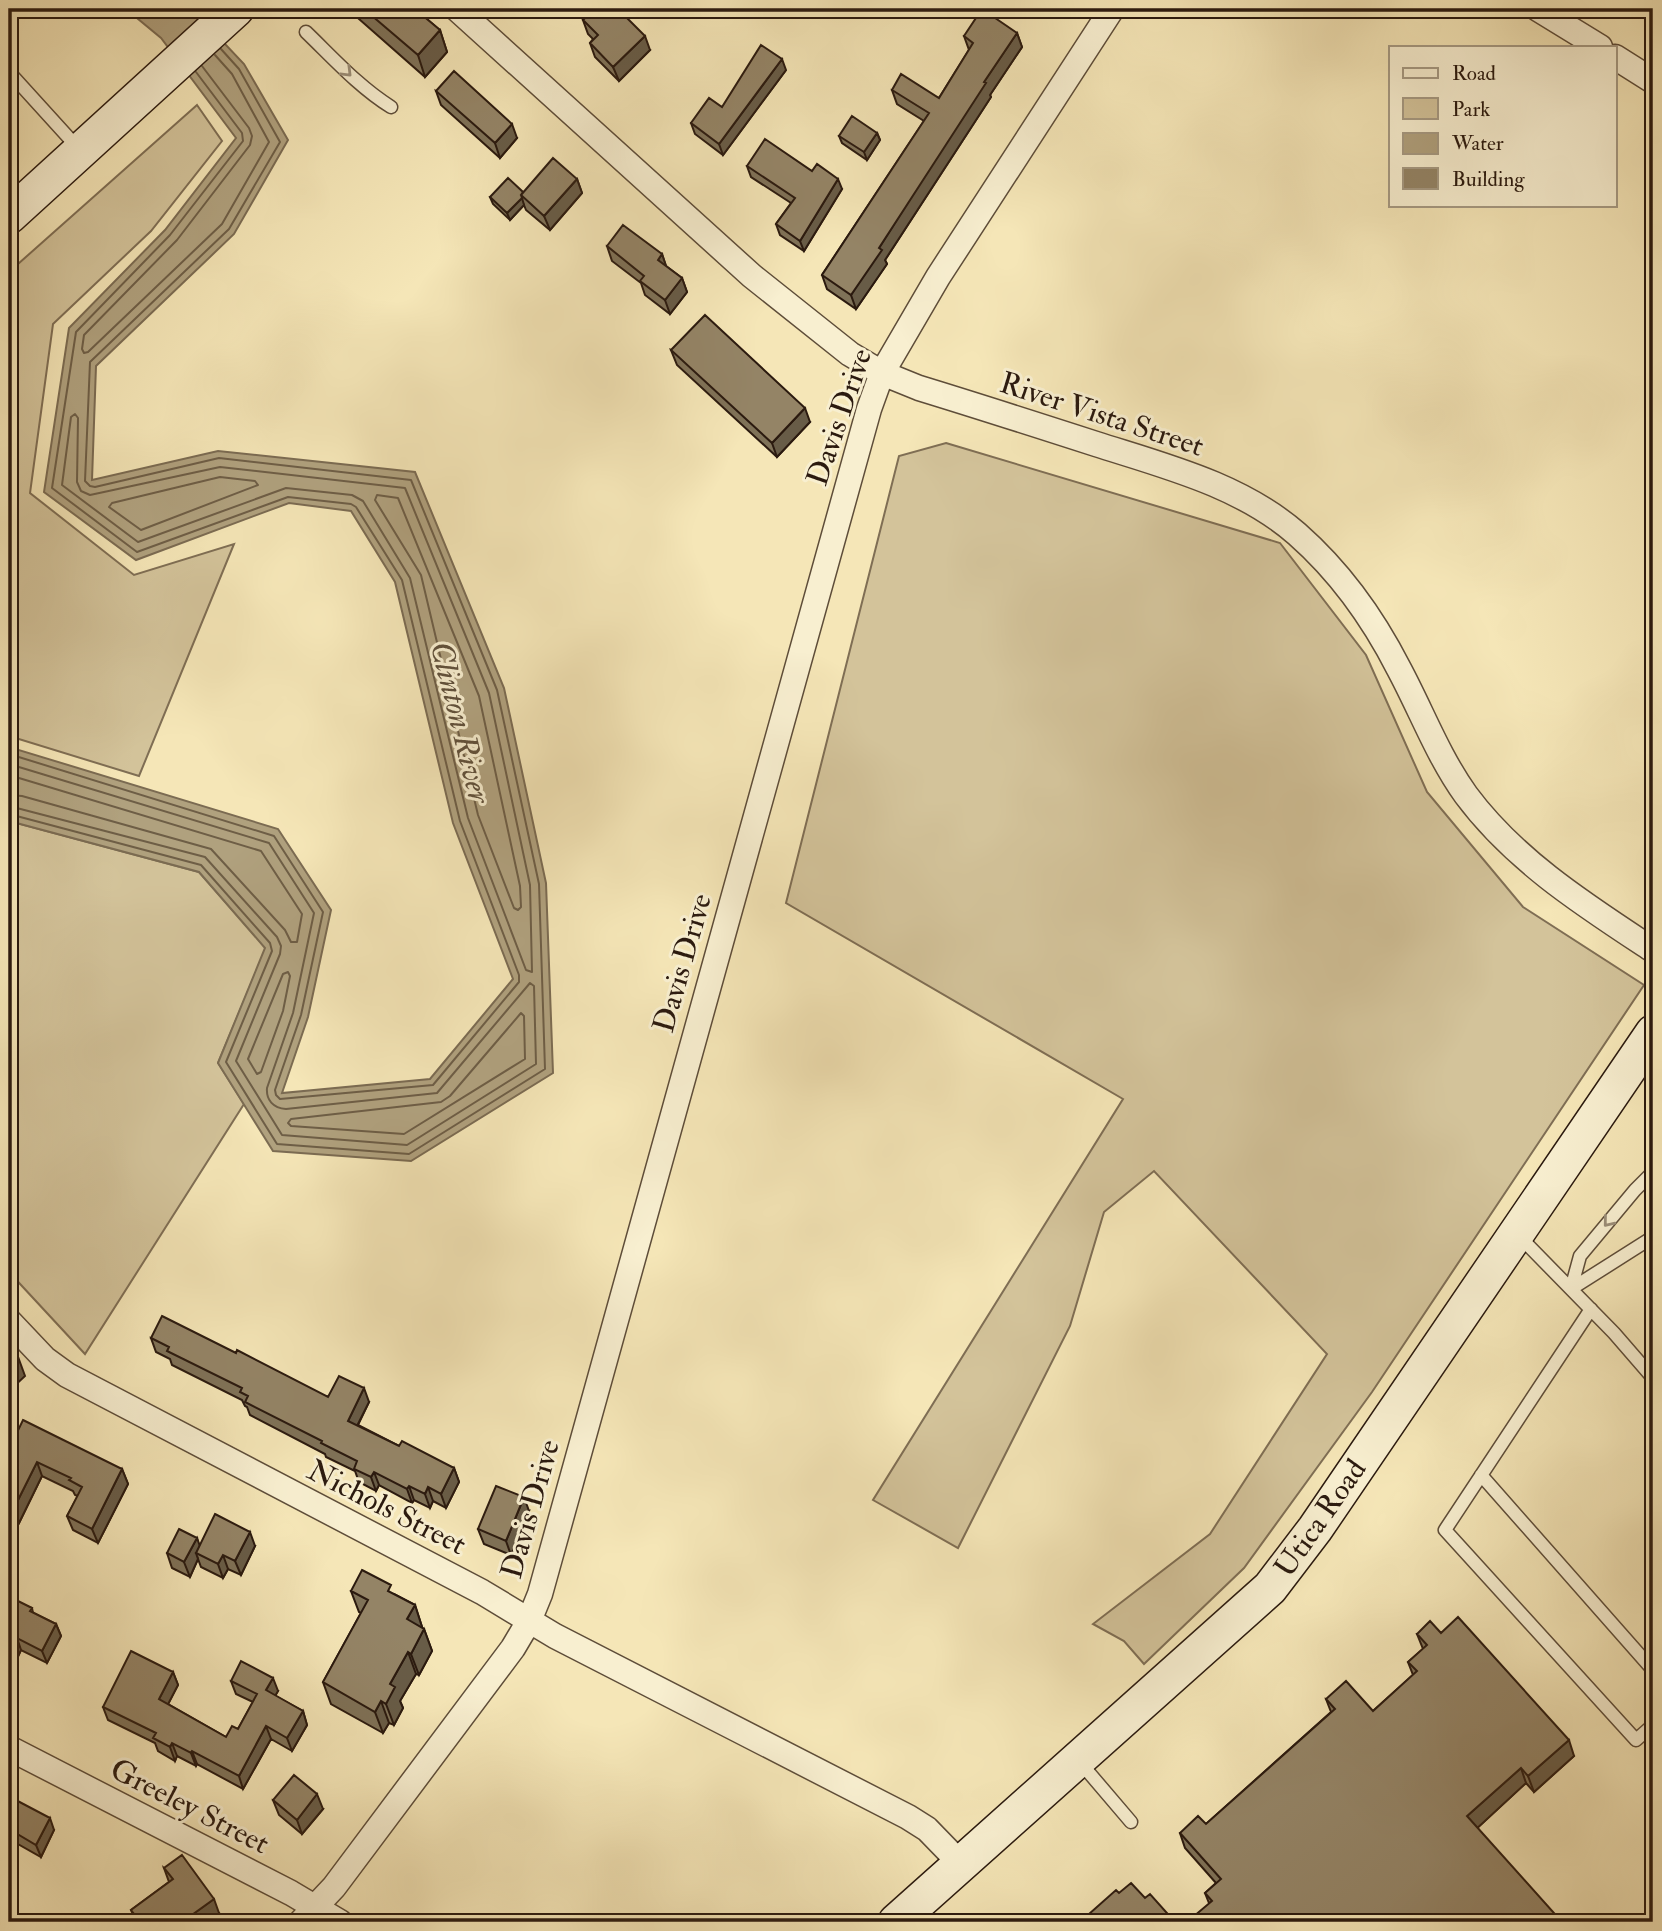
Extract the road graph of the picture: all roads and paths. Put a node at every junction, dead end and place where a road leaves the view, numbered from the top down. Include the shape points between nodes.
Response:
1 (457, 9) edge
2 (1112, 9) edge
3 (1538, 9) edge
4 (227, 17) edge
5 (306, 32) dead end
6 (1598, 46) edge
7 (1616, 58) edge
8 (9, 72) edge
9 (1653, 81) edge
10 (391, 107) dead end
11 (80, 151) junction
12 (9, 216) edge
13 (882, 373) junction
14 (1653, 950) edge
15 (1653, 1033) edge
16 (1653, 1172) edge
17 (1516, 1233) junction
18 (1653, 1237) edge
19 (1571, 1289) junction
20 (1591, 1309) junction
21 (9, 1321) edge
22 (1653, 1378) edge
23 (1481, 1475) junction
24 (529, 1621) junction
25 (1653, 1670) edge
26 (1653, 1726) edge
27 (9, 1748) edge
28 (1078, 1760) junction
29 (1131, 1822) dead end
30 (961, 1864) junction
31 (309, 1915) edge
32 (340, 1922) edge
33 (896, 1922) edge

1 - 13 street, River Vista Street via 751,276 850,355
2 - 13 street, Davis Drive via 938,277
3 - 6 street
4 - 11 street
5 -> 10 lane via 375,98
7 - 9 street
8 - 11 lane
11 - 12 street
13 - 14 street, River Vista Street via 1179,471 1230,491 1297,534 1346,586 1369,619 1467,796 1521,855
13 - 24 street, Davis Drive
15 - 17 street, Utica Road
16 -> 19 lane via 1580,1256
17 - 19 lane
17 - 28 street, Utica Road via 1270,1588
18 - 19 lane
19 - 20 lane
20 - 22 lane
20 - 23 lane
21 - 24 street, Nichols Street via 66,1375 482,1592
23 - 25 lane
23 - 26 lane via 1445,1530 1636,1740
24 - 30 street, Nichols Street via 908,1817
24 - 31 street, Davis Drive via 463,1717
27 - 31 street, Greeley Street via 290,1893
28 - 29 lane
28 - 30 street, Utica Road
30 - 33 street, Utica Road
31 - 32 street, Greeley Street

